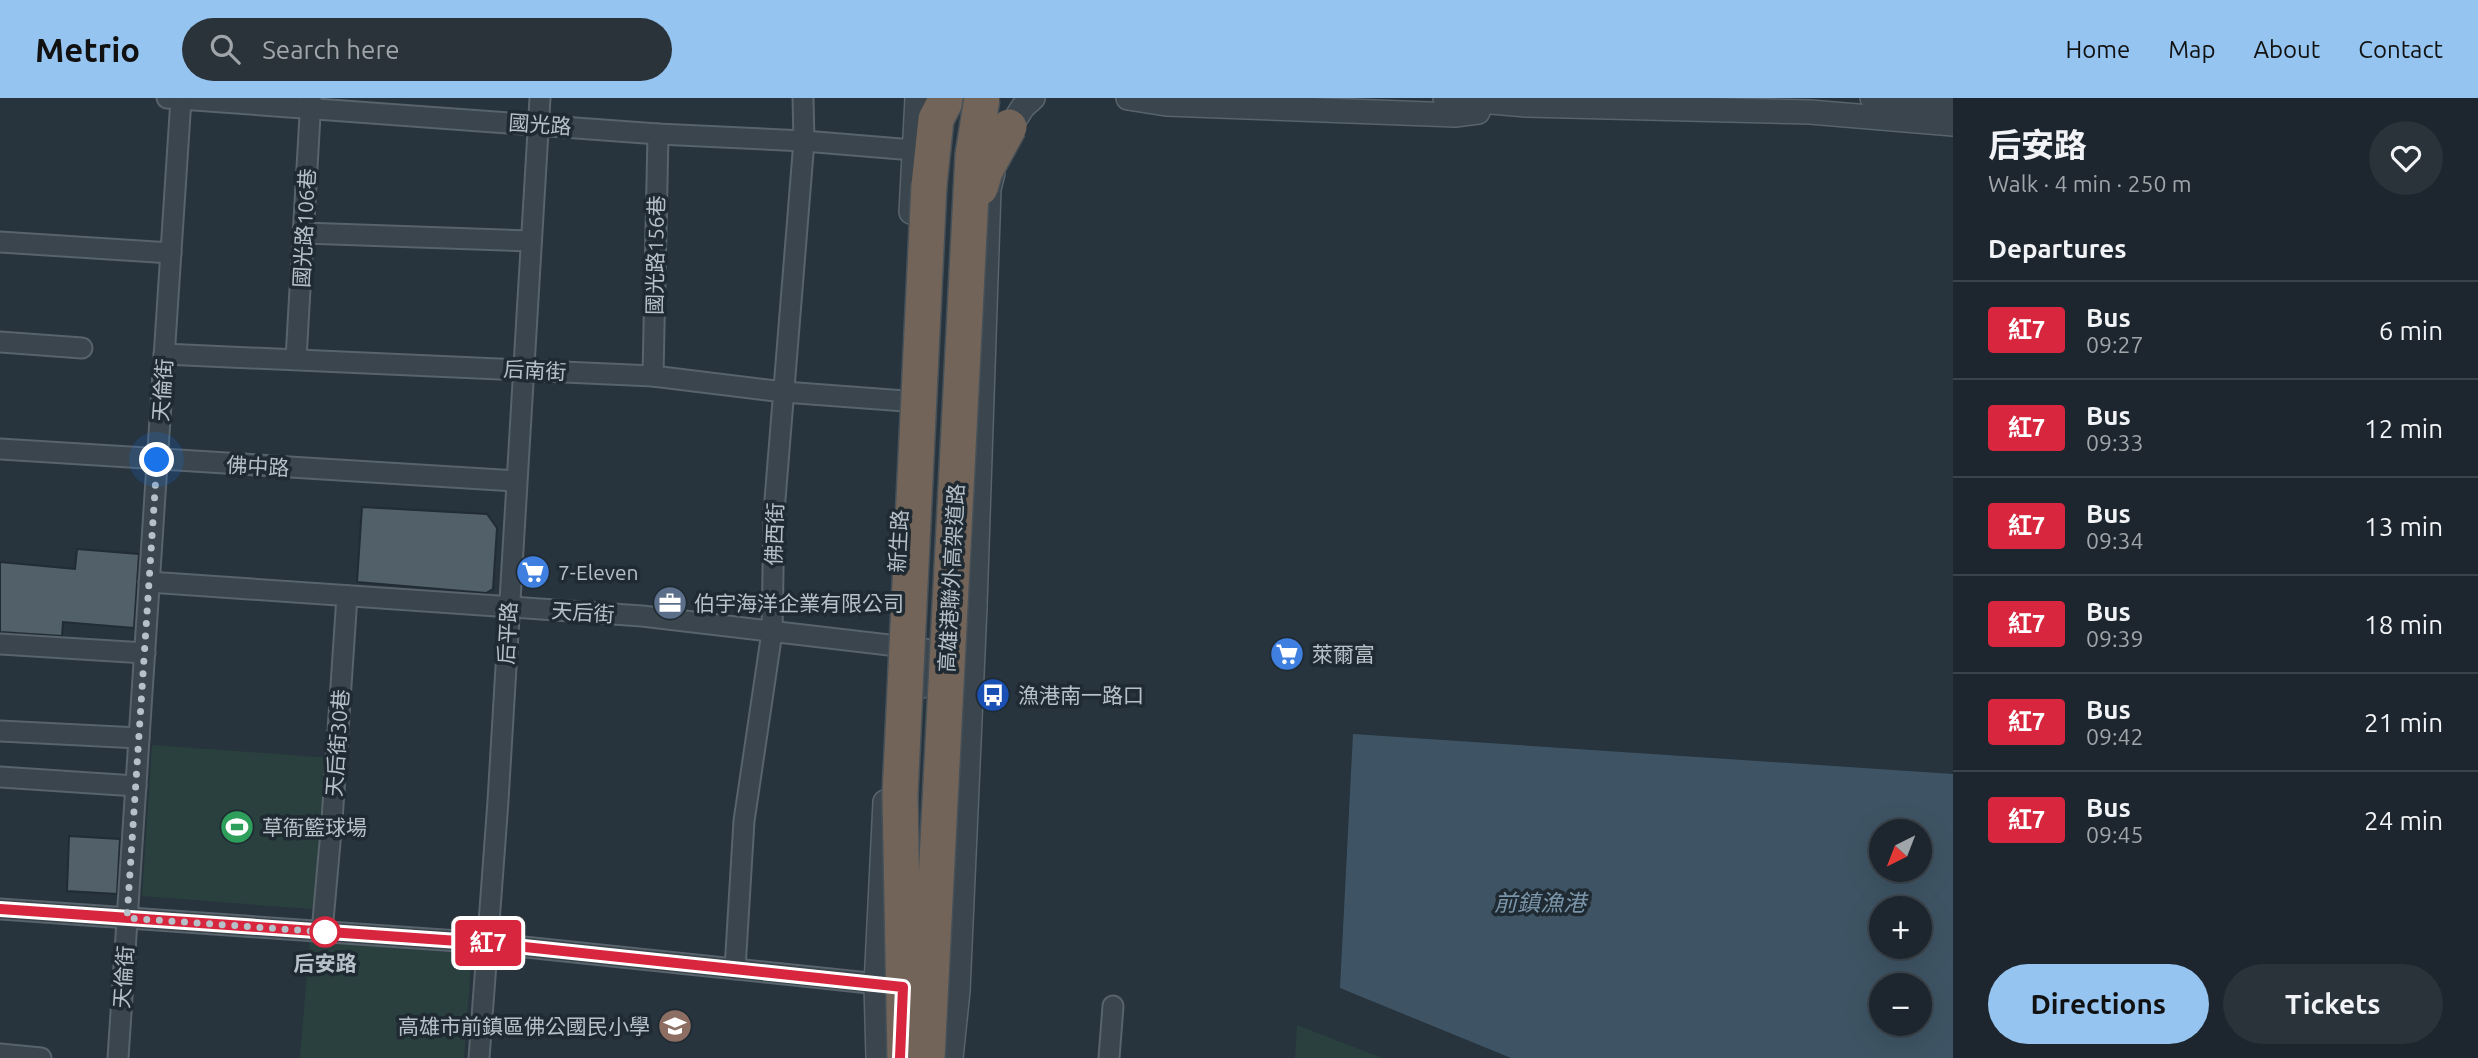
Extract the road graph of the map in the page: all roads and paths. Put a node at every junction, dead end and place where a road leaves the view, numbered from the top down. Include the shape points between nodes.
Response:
1 (540, 98) edge
2 (803, 98) edge
3 (916, 98) edge
4 (946, 98) edge
5 (970, 98) edge
6 (982, 98) edge
7 (1033, 98) edge
8 (1128, 98) edge
9 (1872, 98) edge
10 (174, 99) edge
11 (311, 103) edge
12 (1450, 106) edge
13 (1953, 108) edge
14 (539, 124) junction
15 (1953, 124) edge
16 (1009, 127) junction
17 (658, 134) junction
18 (804, 141) junction
19 (913, 150) junction
20 (938, 173) junction
21 (303, 233) junction
22 (531, 241) junction
23 (0, 242) edge
24 (171, 253) junction
25 (0, 342) edge
26 (82, 348) dead end
27 (164, 354) junction
28 (296, 359) junction
29 (523, 369) junction
30 (653, 376) junction
31 (784, 392) junction
32 (905, 401) junction
33 (0, 449) edge
34 (157, 460) junction
35 (516, 481) junction
36 (149, 582) junction
37 (346, 596) junction
38 (975, 606) junction
39 (508, 607) junction
40 (772, 632) junction
41 (0, 644) edge
42 (892, 646) junction
43 (919, 649) junction
44 (945, 652) junction
45 (145, 653) junction
46 (973, 654) junction
47 (922, 686) junction
48 (0, 731) edge
49 (139, 738) junction
50 (0, 777) edge
51 (136, 786) junction
52 (0, 909) edge
53 (127, 918) junction
54 (322, 932) junction
55 (487, 943) junction
56 (735, 969) junction
57 (876, 985) junction
58 (903, 987) junction
59 (1113, 1006) dead end
60 (0, 1054) edge
61 (41, 1058) edge
62 (118, 1058) edge
63 (479, 1058) edge
64 (870, 1058) edge
65 (878, 1058) edge
66 (902, 1058) edge
67 (914, 1058) edge
68 (927, 1058) edge
69 (937, 1058) edge
70 (951, 1058) edge
71 (1109, 1058) edge

1 - 14 street, 后平路
2 - 18 street, 佛西街
3 - 19 street, 新生路
4 - 19 street
4 - 20 highway via 936,120
5 - 67 highway, 高雄港聯外高架道路 via 962,154
6 - 68 highway, 高雄港聯外高架道路, bridge via 973,155
7 - 16 street
8 - 12 street via 1166,104
9 - 13 street
10 - 11 street, 國光路
10 - 24 street, 天倫街
11 - 14 street, 國光路
11 - 21 street, 國光路106巷
12 - 15 street via 1810,112
14 - 17 street, 國光路
14 - 22 street, 后平路
16 - 38 street via 989,189
16 - 69 highway, bridge via 980,188 946,978
17 - 18 street, 國光路
17 - 30 street, 國光路156巷
18 - 19 street, 國光路
18 - 31 street, 佛西街
19 - 32 street, 新生路
20 - 43 street, 新生路
20 - 66 highway, bridge via 900,795
21 - 22 street
21 - 28 street, 國光路106巷
22 - 29 street, 后平路
23 - 24 street
24 - 27 street, 天倫街
25 - 26 street
27 - 28 street, 后南街
27 - 34 street, 天倫街
28 - 29 street, 后南街
29 - 30 street, 后南街
29 - 35 street, 后平路
30 - 31 street, 后南街
31 - 32 street, 后南街
31 - 40 street, 佛西街 via 774,512
32 - 42 street, 新生路
33 - 34 street, 佛中路
34 - 35 street, 佛中路
34 - 36 street, 天倫街
35 - 39 street, 后平路
36 - 37 street, 天后街
36 - 45 street, 天倫街
37 - 39 street, 天后街
37 - 54 street, 天后街30巷
38 - 44 street
38 - 46 street
39 - 40 street, 天后街 via 642,616
39 - 55 street, 后平路
40 - 42 street, 天后街
40 - 56 street, 佛西街 via 744,821
41 - 45 street
42 - 43 street, 天后街
42 - 57 street, 新生路
43 - 44 street, 天后街
43 - 47 street, 新生路
44 - 46 street, 天后街
44 - 47 street
45 - 49 street, 天倫街
46 - 70 street
47 - 58 street, 新生路
48 - 49 street
49 - 51 street, 天倫街
50 - 51 street
51 - 53 street, 天倫街
52 - 53 street
53 - 54 street
53 - 62 street, 天倫街
54 - 55 street
55 - 56 street
55 - 63 street, 后平路
56 - 57 street
57 - 58 street
57 - 64 street, 新生路
57 - 65 street, 新生路
58 - 66 street, 新生路
59 - 71 street
60 - 61 street

